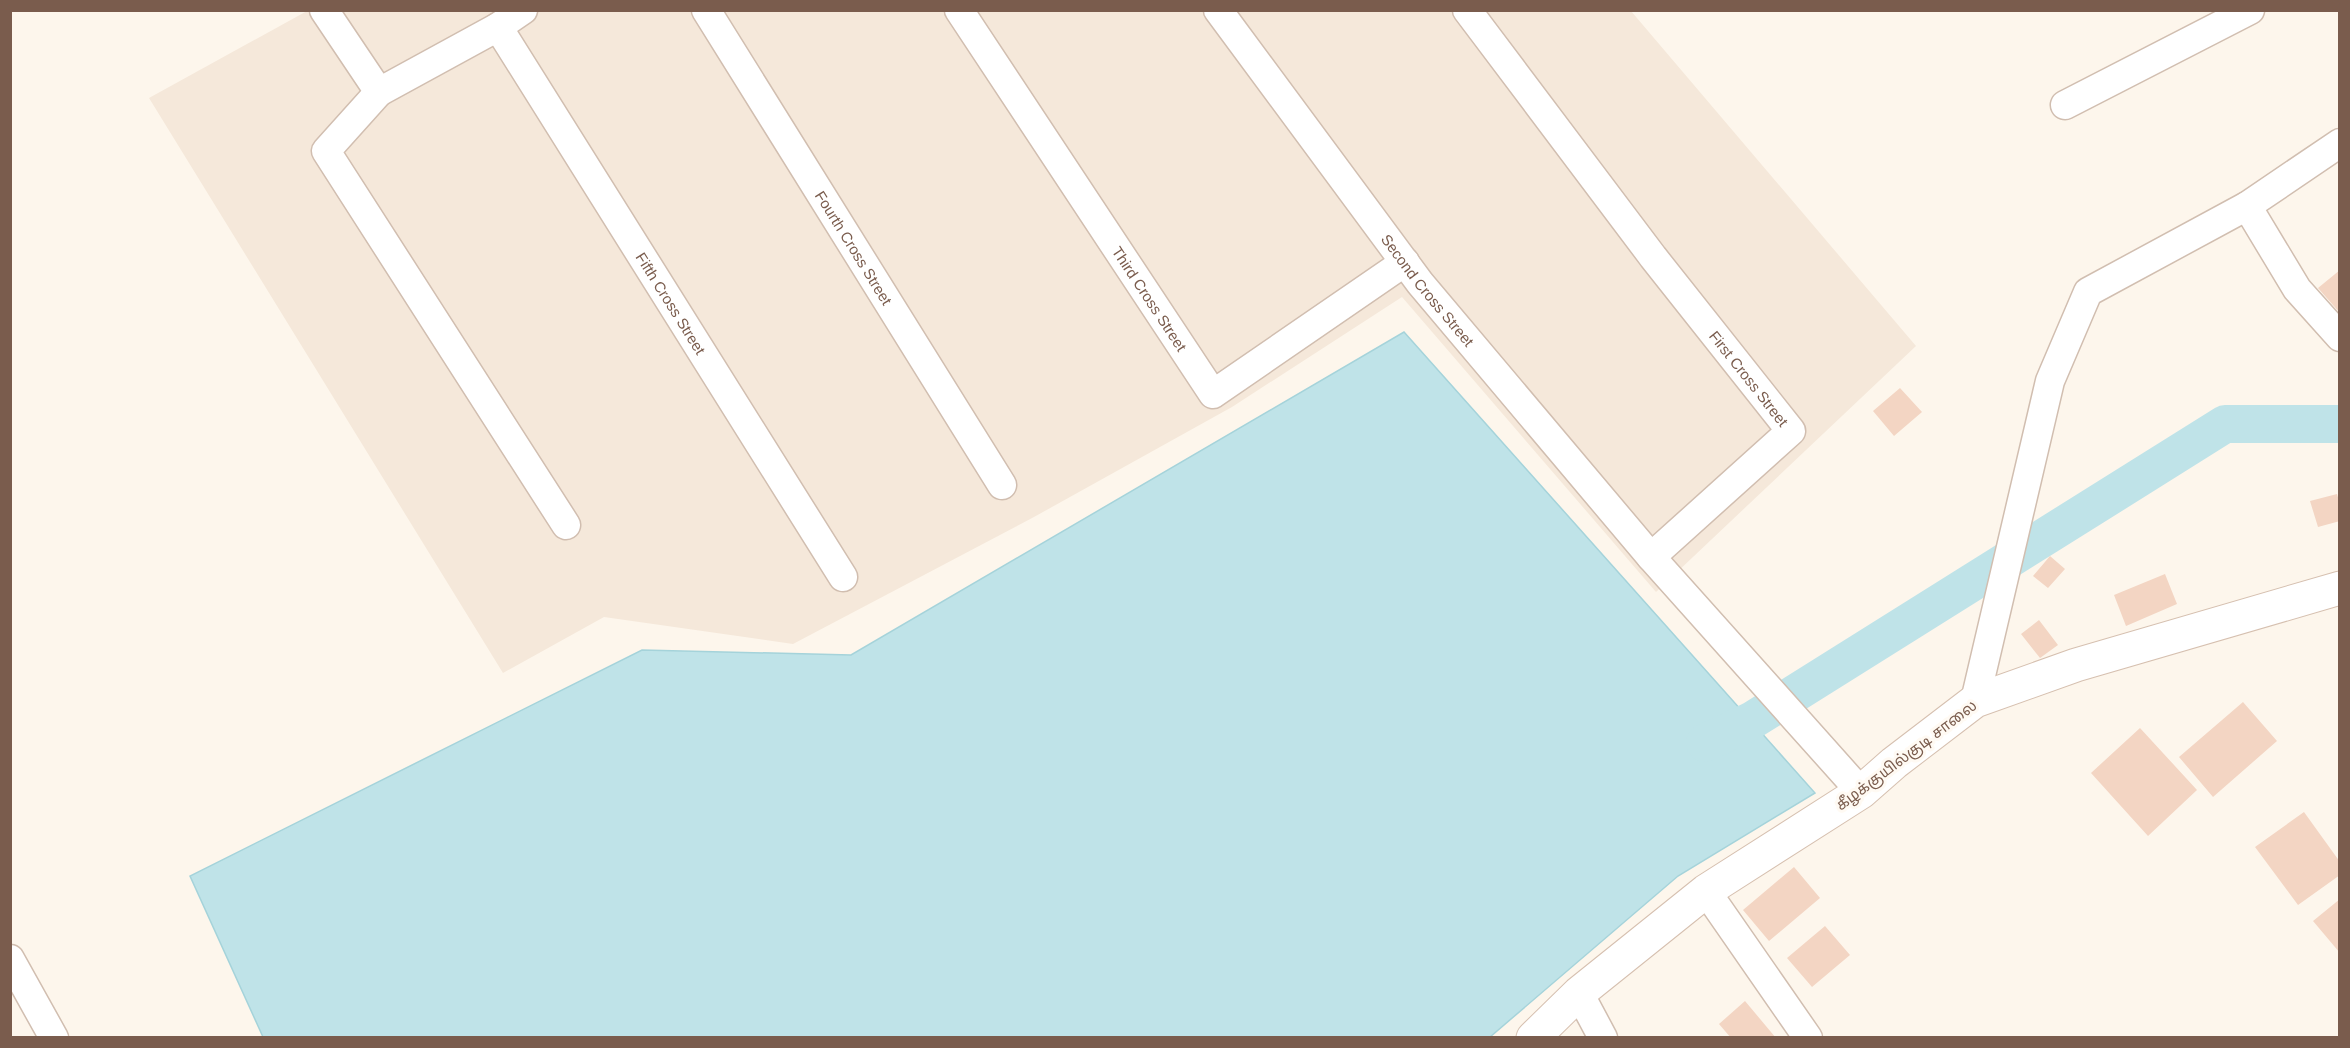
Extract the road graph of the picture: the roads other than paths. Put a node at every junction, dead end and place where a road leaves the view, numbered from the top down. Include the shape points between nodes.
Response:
1 (324, 10) edge
2 (523, 10) edge
3 (706, 10) edge
4 (959, 10) edge
5 (1218, 10) edge
6 (1467, 10) edge
7 (2250, 10) edge
8 (498, 27) junction
9 (379, 93) junction
10 (2065, 105) dead end
11 (2340, 142) edge
12 (2247, 206) junction
13 (1405, 262) junction
14 (2340, 337) edge
15 (1002, 485) dead end
16 (566, 525) dead end
17 (1651, 557) junction
18 (843, 578) dead end
19 (2340, 588) edge
20 (1974, 701) junction
21 (1861, 792) junction
22 (1706, 891) junction
23 (10, 959) edge
24 (1579, 993) junction
25 (54, 1038) edge
26 (1533, 1038) edge
27 (1603, 1038) edge
28 (1808, 1038) edge

1 - 9 street
2 - 8 street
3 - 15 street, Fourth Cross Street
4 - 13 street, Third Cross Street via 1213,394
5 - 13 street, Second Cross Street
6 - 17 street, First Cross Street via 1791,431
7 - 10 street
8 - 9 street
8 - 18 street, Fifth Cross Street
9 - 16 street via 326,151
11 - 12 street
12 - 14 street via 2297,289
12 - 20 street via 2088,292 2050,381
13 - 17 street, Second Cross Street
17 - 21 street
19 - 20 street, கீழக்குயில்குடி சாலை via 2076,665
20 - 21 street, கீழக்குயில்குடி சாலை
21 - 22 street, கீழக்குயில்குடி சாலை
22 - 24 street, கீழக்குயில்குடி சாலை
22 - 28 street
23 - 25 street
24 - 26 street, கீழக்குயில்குடி சாலை
24 - 27 street

